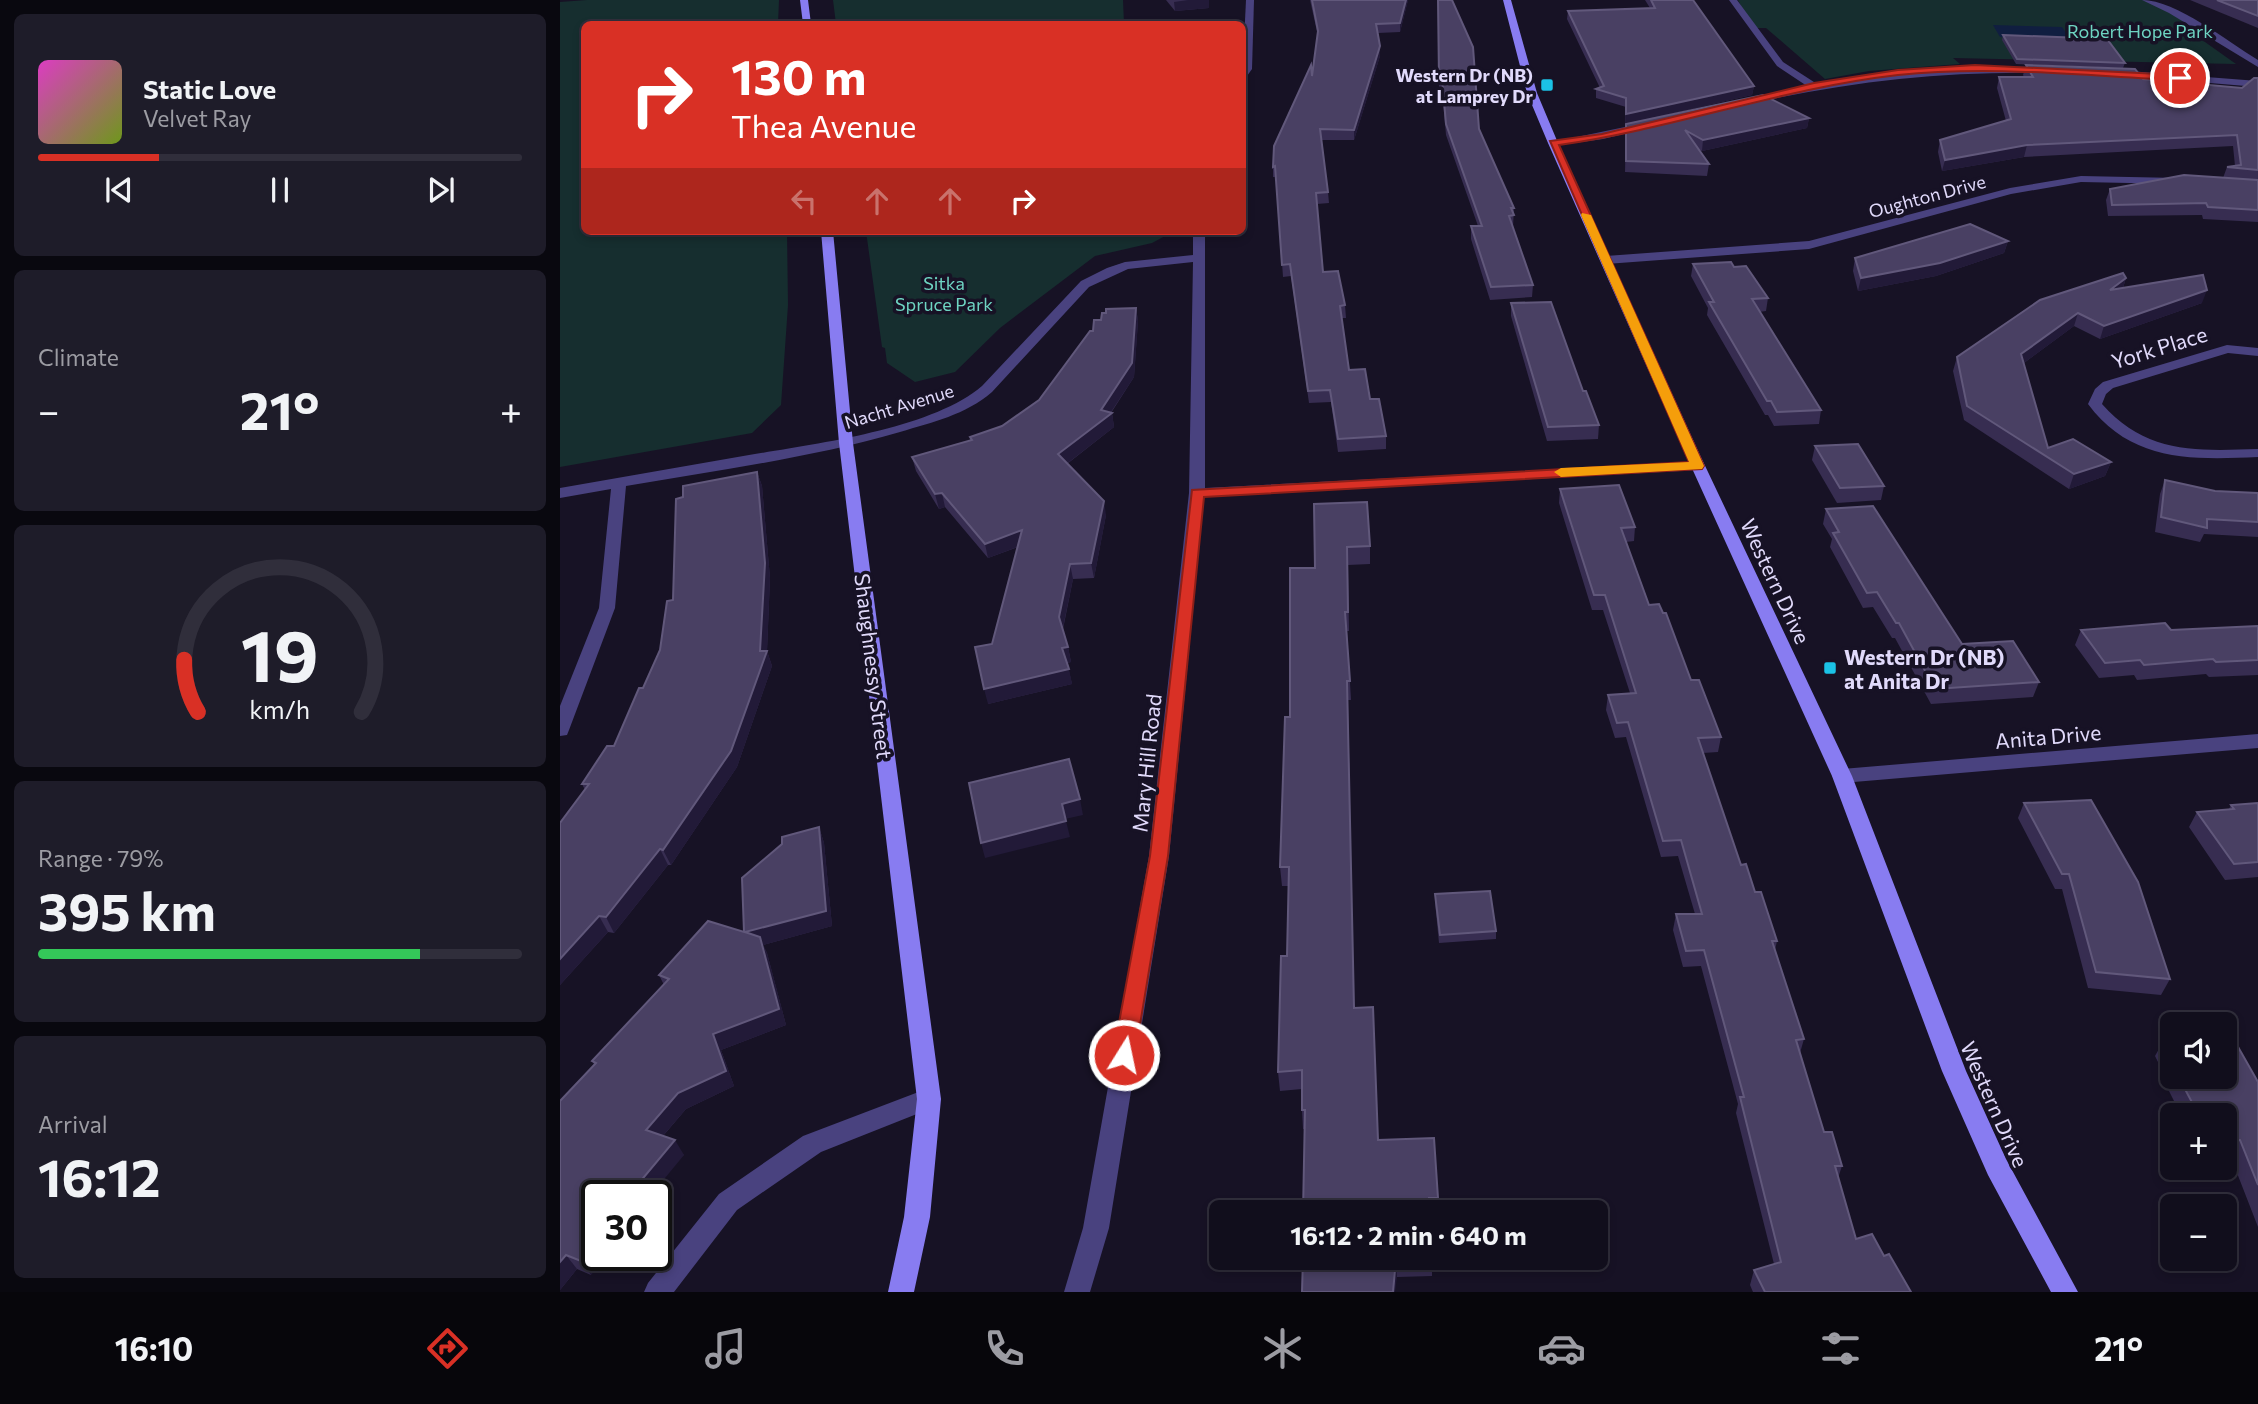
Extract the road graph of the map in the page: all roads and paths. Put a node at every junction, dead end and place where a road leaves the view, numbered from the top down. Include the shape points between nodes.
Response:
1 (804, 0) edge
2 (1250, 0) edge
3 (1507, 0) edge
4 (1732, 0) edge
5 (2146, 0) edge
6 (807, 21) edge
7 (2258, 64) edge
8 (1246, 71) edge
9 (2055, 71) edge
10 (2108, 73) edge
11 (2258, 84) edge
12 (1814, 86) junction
13 (1734, 105) edge
14 (1655, 124) edge
15 (1553, 143) junction
16 (2192, 182) edge
17 (827, 235) edge
18 (1199, 235) edge
19 (1197, 258) junction
20 (1606, 260) junction
21 (2258, 352) edge
22 (846, 443) junction
23 (2258, 453) edge
24 (1698, 466) junction
25 (619, 483) junction
26 (560, 493) edge
27 (1197, 493) junction
28 (560, 730) edge
29 (2258, 741) edge
30 (1842, 776) junction
31 (929, 1099) junction
32 (657, 1292) edge
33 (901, 1292) edge
34 (1077, 1292) edge
35 (2065, 1292) edge

1 - 6 street
2 - 8 street
3 - 15 street, Western Drive via 1532,93
4 - 12 street via 1780,64
5 - 7 street
9 - 12 street via 1975,68 1898,73
10 - 11 street
12 - 13 street
14 - 15 street
15 - 20 street, Western Drive
16 - 20 street, Oughton Drive via 2081,179 2011,191 1808,246
17 - 22 street, Shaughnessy Street
18 - 19 street, Mary Hill Road
19 - 22 street, Nacht Avenue via 1132,263 1100,274 1085,284 973,401 947,414
19 - 27 street, Mary Hill Road
20 - 24 street, Western Drive
21 - 23 street, York Place via 2227,349 2108,385 2095,404 2113,425 2152,447 2191,455
22 - 25 street, Nacht Avenue
22 - 31 street, Shaughnessy Street
24 - 27 street
24 - 30 street, Western Drive
25 - 26 street, Nacht Avenue
25 - 28 street via 607,608
27 - 34 street, Mary Hill Road via 1159,856 1096,1228
29 - 30 street, Anita Drive
30 - 35 street, Western Drive via 1954,1071 1997,1167
31 - 32 street via 812,1144 728,1202
31 - 33 street, Shaughnessy Street via 917,1217

